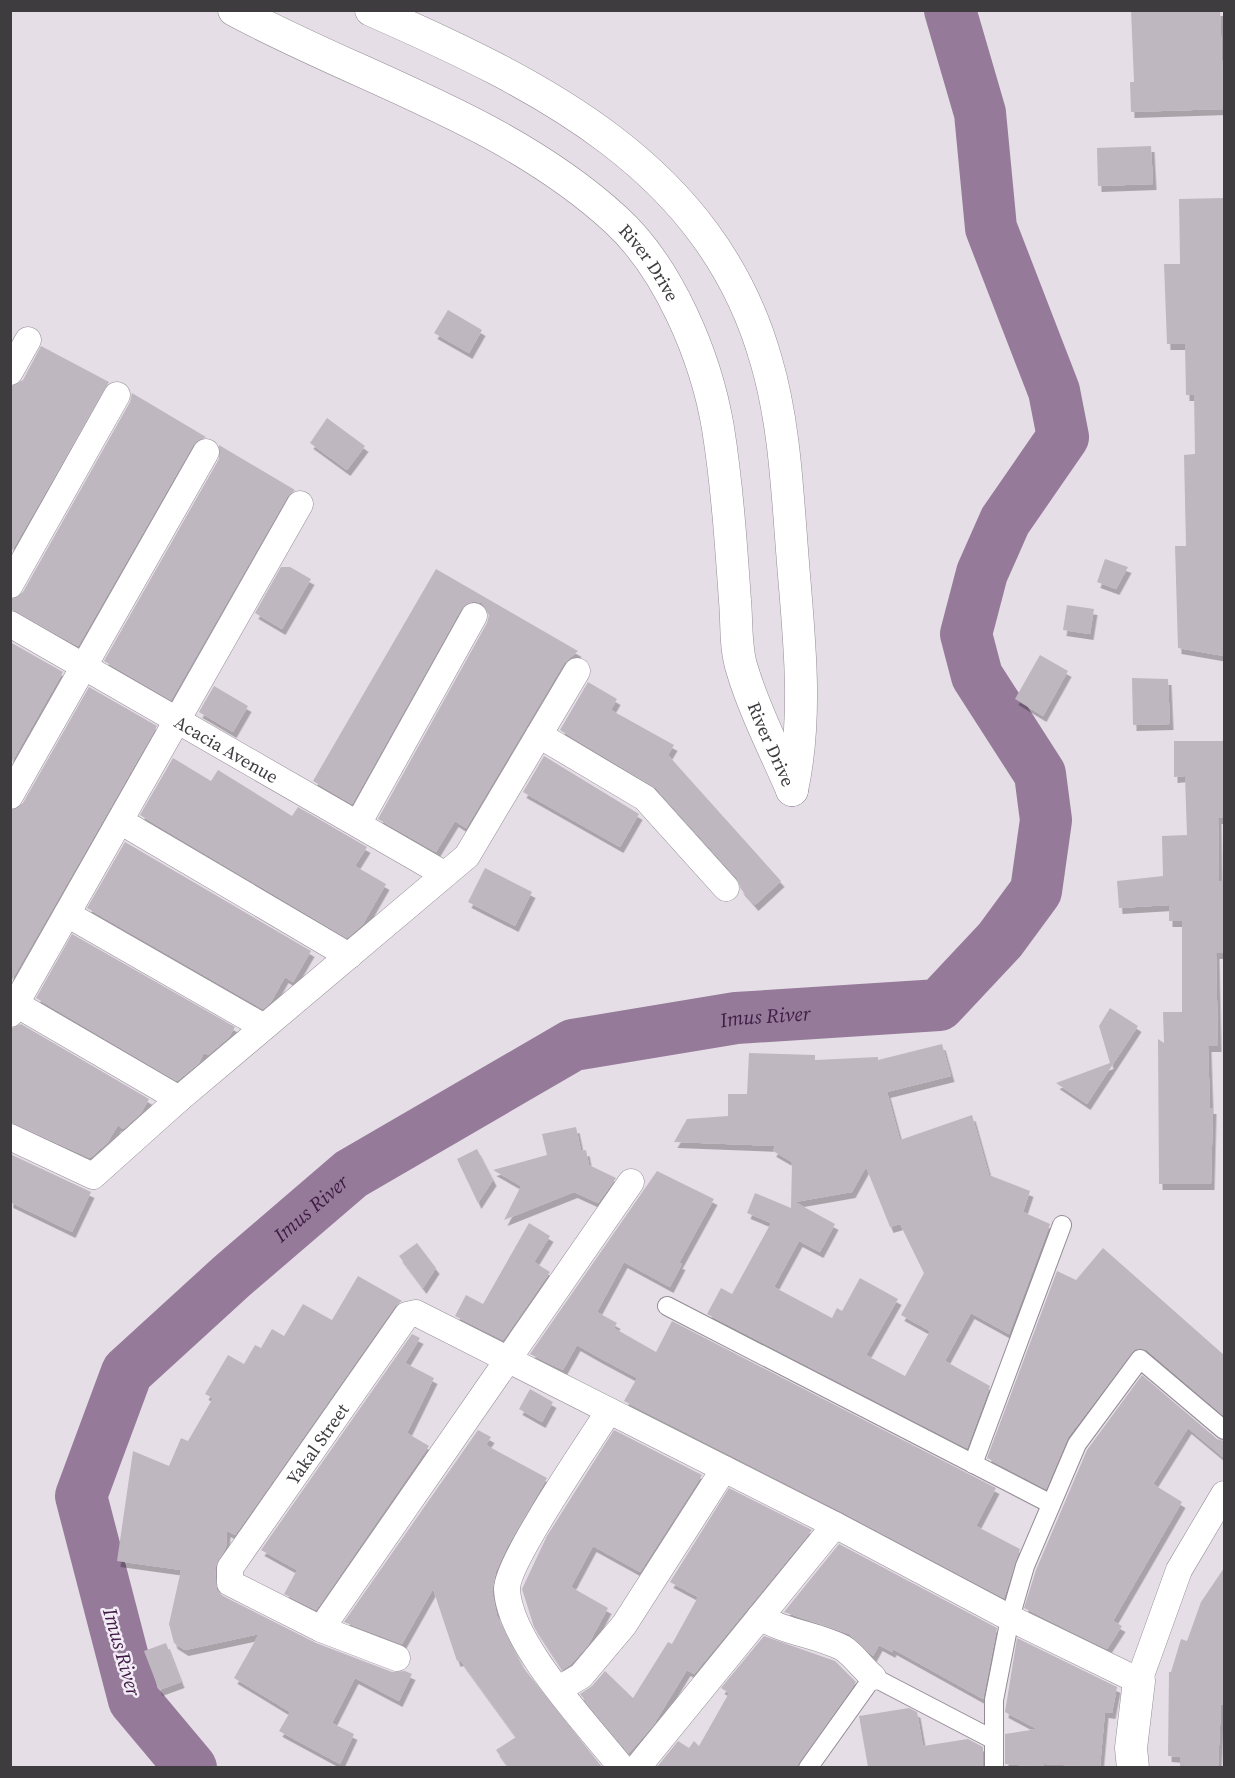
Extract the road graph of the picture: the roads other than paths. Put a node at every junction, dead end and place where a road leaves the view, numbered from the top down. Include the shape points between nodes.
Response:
1 (234, 10) edge
2 (372, 10) edge
3 (28, 340) dead end
4 (10, 372) edge
5 (117, 395) dead end
6 (206, 452) dead end
7 (300, 504) dead end
8 (10, 585) edge
9 (474, 616) dead end
10 (10, 624) edge
11 (83, 666) junction
12 (577, 671) dead end
13 (177, 720) junction
14 (539, 735) junction
15 (10, 796) edge
16 (120, 821) junction
17 (358, 824) junction
18 (444, 874) junction
19 (726, 888) dead end
20 (67, 914) junction
21 (349, 956) junction
22 (13, 1009) edge
23 (264, 1027) junction
24 (179, 1099) junction
25 (10, 1137) edge
26 (631, 1182) dead end
27 (1062, 1225) dead end
28 (667, 1306) dead end
29 (507, 1359) junction
30 (609, 1411) junction
31 (1224, 1430) edge
32 (973, 1464) junction
33 (724, 1469) junction
34 (1224, 1494) edge
35 (1052, 1504) junction
36 (835, 1525) junction
37 (760, 1617) junction
38 (1010, 1618) junction
39 (321, 1629) junction
40 (397, 1658) dead end
41 (873, 1677) junction
42 (1139, 1681) junction
43 (559, 1689) junction
44 (994, 1740) junction
45 (622, 1767) edge
46 (637, 1767) edge
47 (808, 1767) edge
48 (994, 1767) edge
49 (1133, 1767) edge

1 - 2 street, River Drive via 490,134 579,189 617,220 647,256 688,329 714,406 724,467 741,667 792,790 799,758 802,693 785,462 766,359 749,312 727,270 695,221 657,177 613,140 512,76
3 - 4 street
5 - 8 street
6 - 11 street
7 - 13 street
9 - 17 street
10 - 11 street, Acacia Avenue
11 - 13 street, Acacia Avenue
11 - 15 street
12 - 14 street
13 - 16 street
13 - 17 street, Acacia Avenue
14 - 18 street via 467,856
14 - 19 street via 645,798
16 - 20 street
16 - 21 street
17 - 18 street, Acacia Avenue
18 - 21 street
20 - 22 street
20 - 23 street
21 - 23 street
22 - 24 street
23 - 24 street
24 - 25 street via 93,1176
26 - 29 street
27 - 32 street
28 - 32 street
29 - 30 street
29 - 39 street
29 - 39 street, Yakal Street via 416,1313 407,1315 230,1568 230,1583
30 - 33 street
30 - 43 street via 519,1554 507,1587 514,1617 539,1664
31 - 35 street via 1140,1359 1077,1444
32 - 35 street
33 - 36 street
33 - 43 street via 624,1625 581,1676
34 - 42 street via 1179,1570
35 - 38 street via 1025,1566
36 - 37 street
36 - 38 street
37 - 41 street via 783,1629 816,1636 842,1648
37 - 46 street
38 - 42 street
38 - 44 street via 994,1700
39 - 40 street
41 - 44 street
41 - 47 street
42 - 49 street via 1131,1748
43 - 45 street
44 - 48 street

